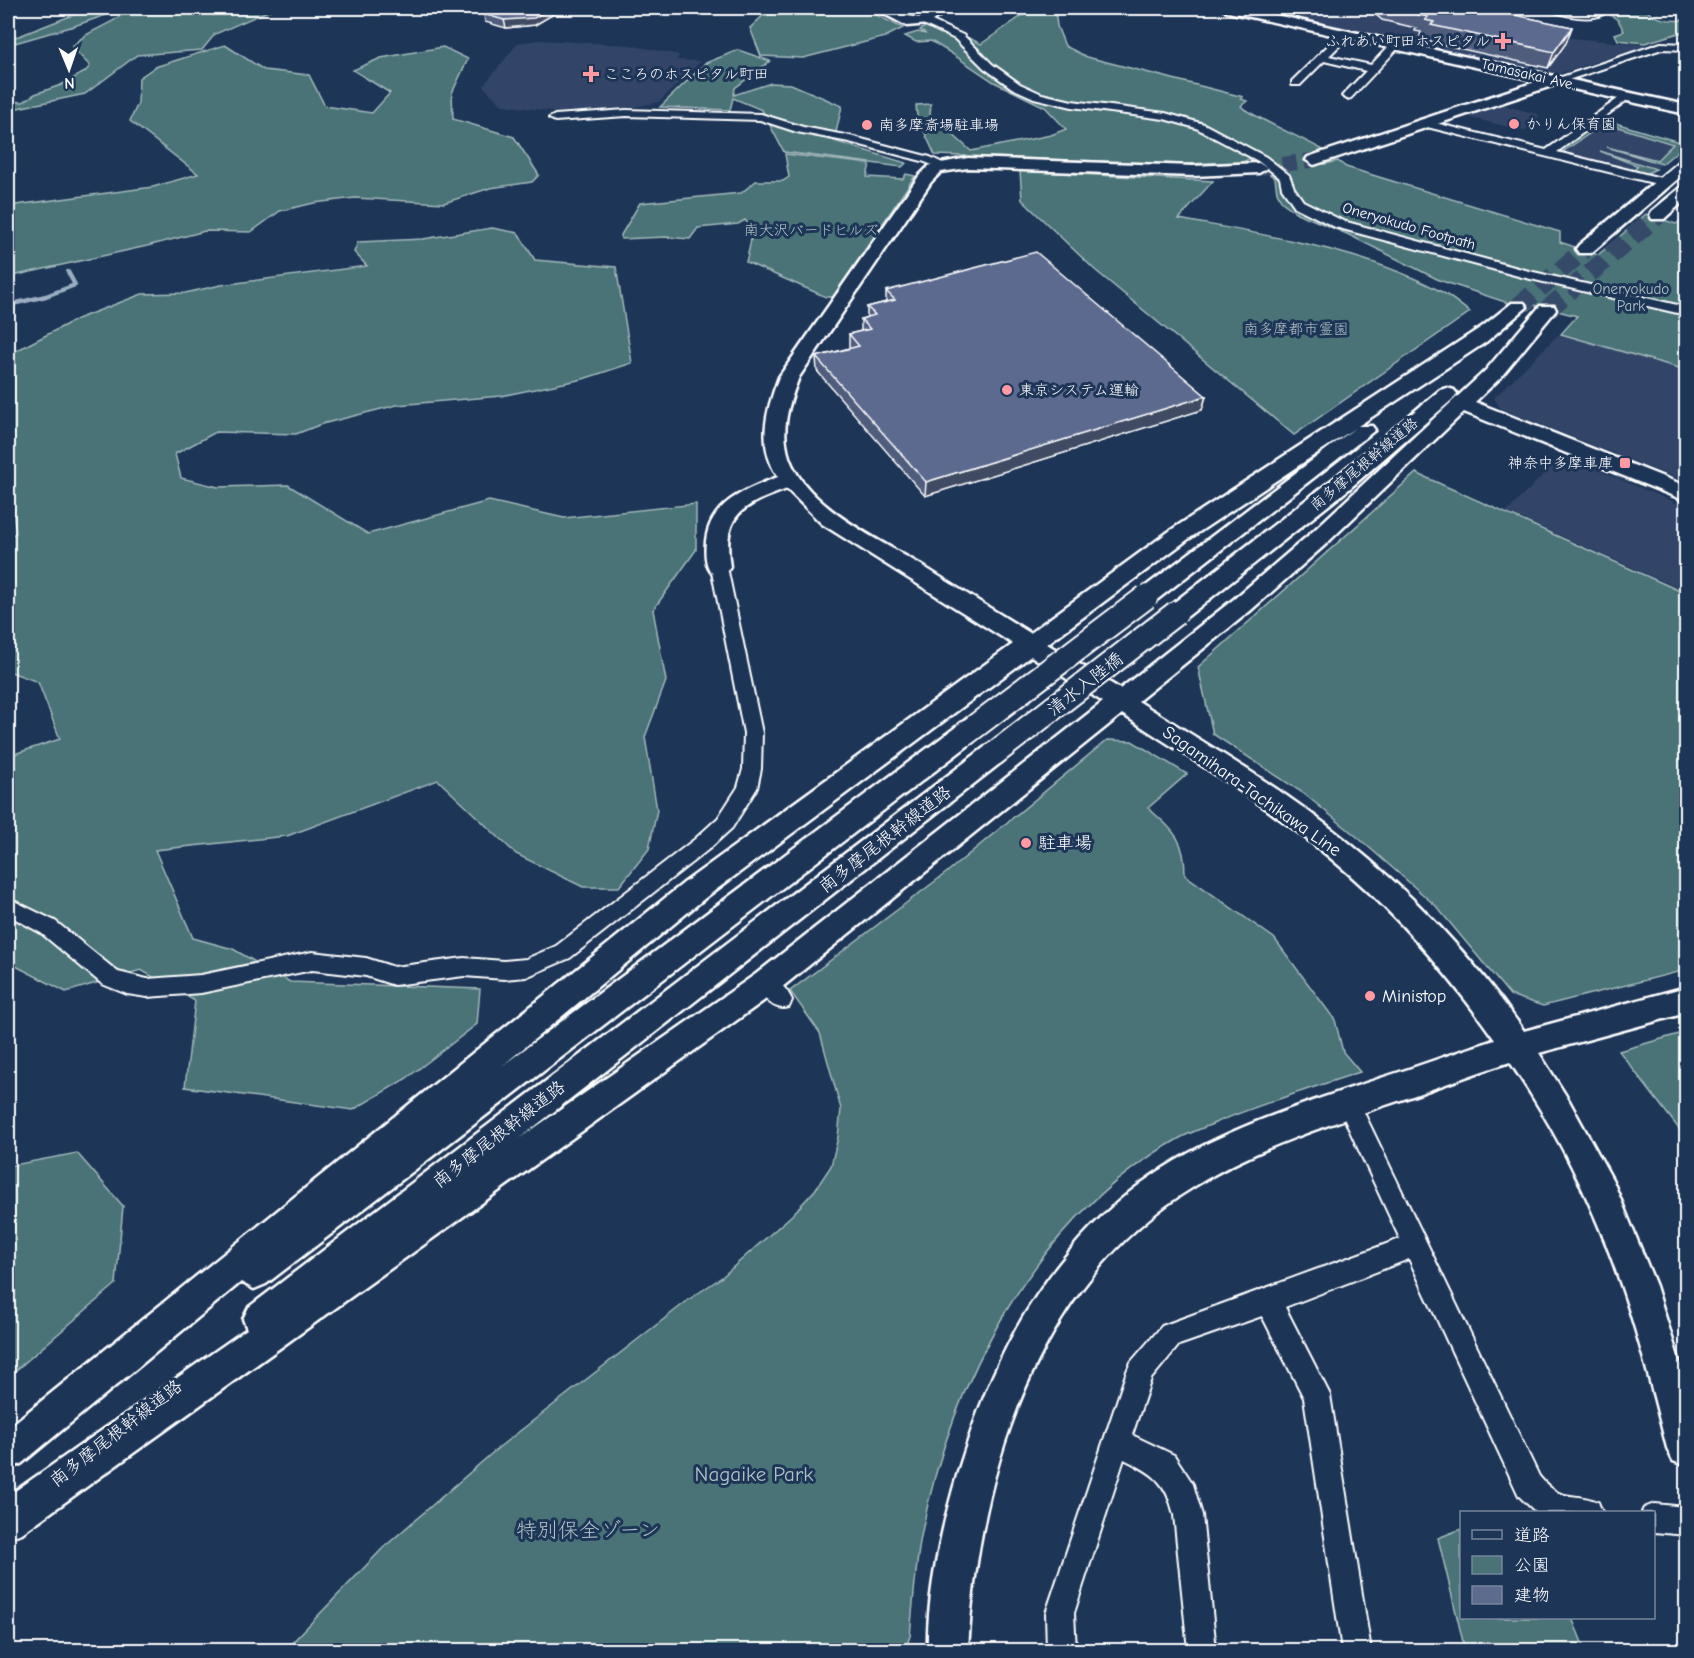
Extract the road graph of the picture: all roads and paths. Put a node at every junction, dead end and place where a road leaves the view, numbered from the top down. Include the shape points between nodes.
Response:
1 (880, 8) edge
2 (947, 8) edge
3 (1228, 8) edge
4 (1553, 8) edge
5 (1599, 8) edge
6 (926, 22) junction
7 (1346, 34) junction
8 (1396, 45) junction
9 (1686, 47) edge
10 (1322, 58) junction
11 (1372, 69) junction
12 (1313, 81) dead end
13 (1555, 81) junction
14 (1346, 91) dead end
15 (1626, 96) junction
16 (1686, 110) edge
17 (555, 118) dead end
18 (1427, 124) junction
19 (1548, 154) junction
20 (1314, 160) tunnel mouth
21 (1686, 164) edge
22 (943, 166) junction
23 (1259, 168) tunnel mouth
24 (1665, 182) junction
25 (1686, 191) edge
26 (1658, 215) tunnel mouth
27 (1585, 249) tunnel mouth
28 (1518, 307) tunnel mouth
29 (1686, 311) edge
30 (1492, 328) junction
31 (1462, 404) junction
32 (789, 480) junction
33 (1686, 494) edge
34 (719, 567) joint
35 (1146, 597) joint
36 (1176, 613) joint
37 (1030, 644) junction
38 (1119, 700) junction
39 (965, 734) joint
40 (994, 754) joint
41 (8, 906) edge
42 (1686, 1000) edge
43 (1516, 1046) junction
44 (1348, 1103) junction
45 (1414, 1245) junction
46 (1268, 1301) junction
47 (1677, 1377) edge
48 (1117, 1441) junction
49 (1686, 1448) edge
50 (8, 1451) edge
51 (8, 1460) edge
52 (1575, 1511) edge
53 (8, 1518) edge
54 (1655, 1518) edge
55 (1686, 1521) edge
56 (948, 1650) edge
57 (1061, 1650) edge
58 (1202, 1650) edge
59 (1357, 1650) edge

1 - 6 main road via 912,23
2 - 6 street
3 - 7 main road, Tamasakai Ave.
4 - 5 street via 1597,14
6 - 29 street, Oneryokudo Footpath via 959,38 988,66 1038,96 1165,116 1200,126 1262,159 1285,177 1299,204 1340,224
7 - 8 main road, Tamasakai Ave.
7 - 10 street
8 - 11 street
8 - 13 main road, Tamasakai Ave.
9 - 13 street via 1661,46
10 - 11 street
10 - 12 street via 1298,80
11 - 14 street
13 - 15 main road, Tamasakai Ave.
13 - 18 main road
15 - 16 main road, Tamasakai Ave.
15 - 19 street
17 - 22 street via 626,113 761,117
18 - 19 street
18 - 20 main road
19 - 24 street
21 - 24 main road
22 - 23 main road via 968,163 1193,171
22 - 32 main road, Sagamihara-Tachikawa Line via 925,179 789,377 777,406 773,437 777,457
24 - 27 main road
25 - 26 main road
28 - 30 main road, 南多摩尾根幹線道路
30 - 35 main road, 南多摩尾根幹線道路 via 1272,503
30 - 37 main road via 1189,528
31 - 33 main road
31 - 36 main road, 南多摩尾根幹線道路 via 1547,310 1341,484
31 - 38 main road via 1251,597
32 - 34 main road via 747,496 728,511 716,535
32 - 37 main road, Sagamihara-Tachikawa Line via 830,519
34 - 41 street via 753,733 747,788 725,824 702,844 546,961 526,968 464,967 394,976 366,968 312,962 201,984 147,988 110,978 48,927
35 - 39 main road, 清水入陸橋, bridge
36 - 40 main road, 清水入陸橋, bridge
37 - 38 main road, Sagamihara-Tachikawa Line
37 - 50 main road via 695,890
38 - 43 main road, Sagamihara-Tachikawa Line via 1279,805 1351,859 1443,950
38 - 53 main road via 774,992
39 - 51 main road, 南多摩尾根幹線道路
40 - 53 main road, 南多摩尾根幹線道路 via 405,1206
42 - 43 main road
43 - 44 main road
43 - 47 main road, Sagamihara-Tachikawa Line via 1602,1194
44 - 45 street
44 - 56 main road via 1261,1135 1206,1161 1155,1193 1113,1228 1072,1272 1007,1382 979,1460 960,1538
45 - 46 street
45 - 52 street via 1529,1486 1542,1502
46 - 48 street via 1171,1335 1140,1371
46 - 59 street via 1317,1395
47 - 49 main road, Sagamihara-Tachikawa Line
48 - 57 street via 1060,1613
48 - 58 street via 1164,1465 1183,1494
54 - 55 street

